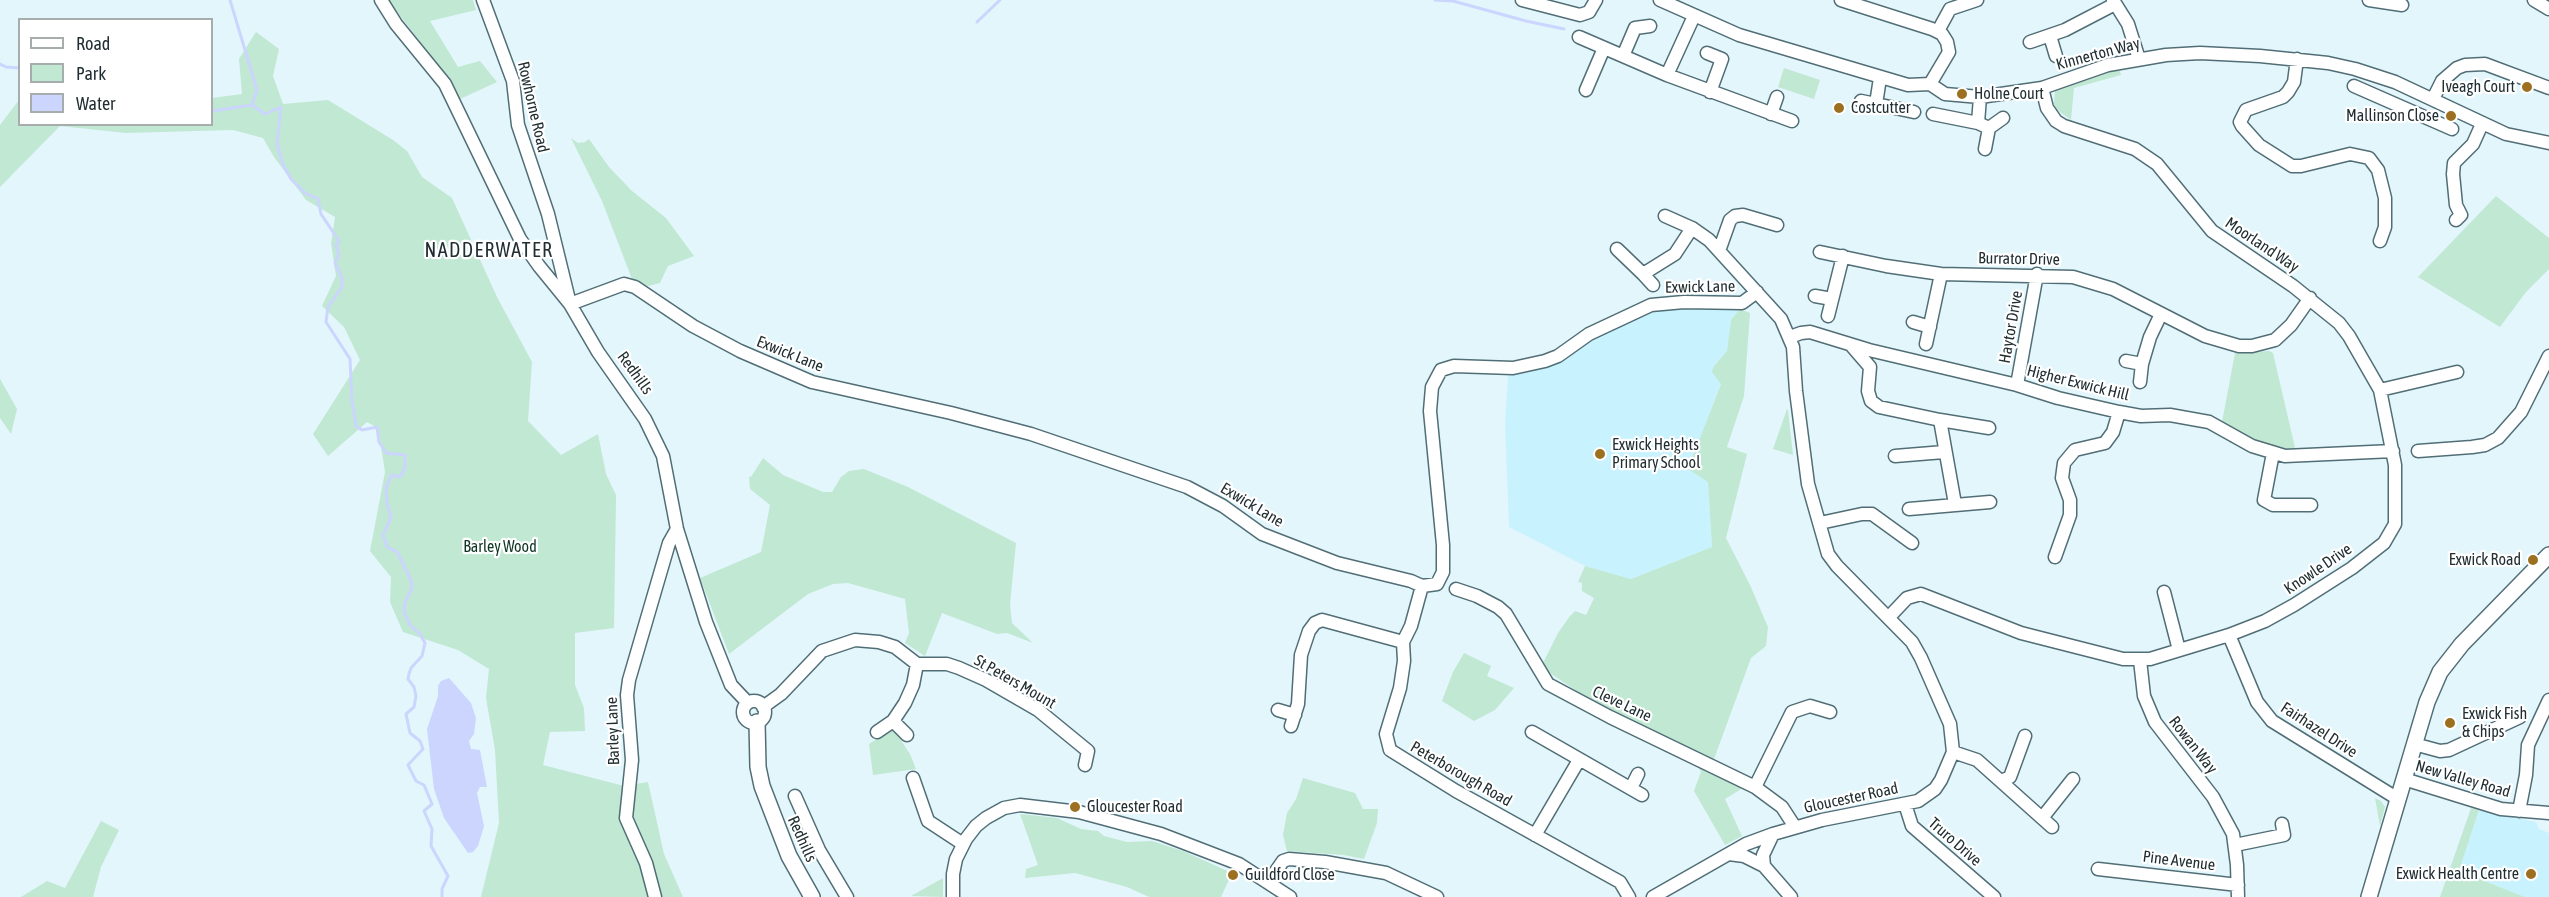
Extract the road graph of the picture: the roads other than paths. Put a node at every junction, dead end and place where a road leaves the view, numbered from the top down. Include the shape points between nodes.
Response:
1 (381, 0) edge
2 (483, 0) edge
3 (1522, 0) edge
4 (1596, 0) edge
5 (1660, 0) edge
6 (1840, 0) edge
7 (1977, 0) edge
8 (2369, 0) edge
9 (2534, 0) edge
10 (2114, 2) edge
11 (2394, 8) dead end
12 (2549, 9) edge
13 (1694, 16) junction
14 (1650, 26) dead end
15 (1938, 31) junction
16 (2050, 36) junction
17 (1579, 37) dead end
18 (2030, 42) dead end
19 (1604, 48) junction
20 (1707, 53) dead end
21 (1623, 56) junction
22 (2056, 56) dead end
23 (2139, 59) junction
24 (2297, 59) junction
25 (1667, 75) junction
26 (1880, 78) junction
27 (2395, 82) junction
28 (1930, 84) junction
29 (2354, 86) dead end
30 (2042, 88) junction
31 (2549, 88) edge
32 (1586, 90) dead end
33 (1710, 92) junction
34 (1777, 97) dead end
35 (1980, 97) junction
36 (2433, 99) junction
37 (1861, 101) dead end
38 (2389, 101) junction
39 (1876, 104) junction
40 (1914, 112) dead end
41 (1771, 114) junction
42 (1933, 114) dead end
43 (2003, 118) dead end
44 (1792, 121) dead end
45 (2482, 124) junction
46 (1984, 126) junction
47 (2452, 129) dead end
48 (2549, 143) edge
49 (1985, 149) dead end
50 (1665, 216) dead end
51 (2462, 216) dead end
52 (1777, 225) dead end
53 (1692, 228) junction
54 (2380, 241) dead end
55 (1617, 249) dead end
56 (1719, 251) junction
57 (1820, 252) dead end
58 (560, 256) junction
59 (1843, 256) junction
60 (539, 266) junction
61 (1643, 274) junction
62 (1941, 274) junction
63 (2037, 274) junction
64 (1653, 285) dead end
65 (1756, 292) junction
66 (1815, 296) dead end
67 (2310, 298) junction
68 (1832, 299) junction
69 (570, 304) junction
70 (2161, 314) junction
71 (1828, 316) dead end
72 (1913, 322) dead end
73 (1930, 327) junction
74 (1790, 337) junction
75 (1850, 344) junction
76 (1926, 344) dead end
77 (2549, 356) edge
78 (2126, 361) dead end
79 (2142, 364) junction
80 (2457, 372) dead end
81 (2140, 382) dead end
82 (2017, 385) junction
83 (2380, 390) junction
84 (2119, 412) junction
85 (1940, 420) junction
86 (1989, 428) dead end
87 (2393, 450) junction
88 (2418, 451) dead end
89 (1944, 452) junction
90 (2274, 453) junction
91 (1895, 456) dead end
92 (1990, 502) dead end
93 (1955, 504) junction
94 (2311, 505) dead end
95 (1909, 509) dead end
96 (1820, 523) junction
97 (677, 529) junction
98 (1912, 543) dead end
99 (2549, 555) edge
100 (2055, 557) dead end
101 (1422, 586) junction
102 (1456, 589) dead end
103 (2164, 592) dead end
104 (1889, 617) junction
105 (2229, 635) junction
106 (1403, 642) junction
107 (2179, 650) junction
108 (2140, 660) junction
109 (917, 664) junction
110 (2549, 700) edge
111 (748, 703) junction
112 (763, 707) junction
113 (1278, 710) dead end
114 (1830, 712) dead end
115 (2520, 717) dead end
116 (893, 721) junction
117 (757, 722) junction
118 (877, 732) dead end
119 (1532, 732) dead end
120 (907, 735) dead end
121 (2026, 741) dead end
122 (2414, 744) junction
123 (1102, 749) dead end
124 (1088, 751) junction
125 (1953, 752) junction
126 (1579, 760) junction
127 (1085, 765) dead end
128 (1638, 774) dead end
129 (913, 778) dead end
130 (2073, 779) dead end
131 (2404, 779) junction
132 (2001, 781) junction
133 (1755, 787) junction
134 (795, 796) dead end
135 (2398, 799) junction
136 (1905, 804) junction
137 (2518, 811) junction
138 (2549, 813) edge
139 (803, 815) junction
140 (2042, 818) junction
141 (790, 820) dead end
142 (1795, 827) junction
143 (2052, 827) dead end
144 (1773, 834) junction
145 (1535, 835) junction
146 (2284, 835) dead end
147 (963, 844) junction
148 (2235, 845) junction
149 (1729, 854) junction
150 (1764, 866) junction
151 (2098, 869) dead end
152 (1263, 878) junction
153 (2238, 891) edge
154 (655, 897) edge
155 (812, 897) edge
156 (847, 897) edge
157 (953, 897) edge
158 (1290, 897) edge
159 (1437, 897) edge
160 (1629, 897) edge
161 (1653, 897) edge
162 (1791, 897) edge
163 (1994, 897) edge
164 (2369, 897) edge

1 - 60 street, Redhills via 445,84 520,238
2 - 58 street, Rowhorne Road via 513,81 519,125
3 - 4 street via 1580,15 1589,12
5 - 13 street, Kinnerton Way
6 - 15 street
7 - 15 street via 1950,9
8 - 11 street
9 - 12 street
10 - 16 street
10 - 23 street via 2128,24
13 - 25 street
13 - 26 street, Kinnerton Way via 1739,35
14 - 21 street via 1635,28
15 - 28 street via 1949,52
16 - 18 street
16 - 22 street
17 - 19 street
19 - 21 street
19 - 32 street
20 - 33 street via 1722,59
21 - 25 street
23 - 24 street, Kinnerton Way via 2200,53
23 - 30 street, Kinnerton Way
24 - 27 street, Kinnerton Way via 2355,69
24 - 54 street via 2294,82 2288,92 2250,108 2240,122 2259,145 2293,170 2350,153 2369,158 2384,188 2391,229
25 - 33 street
26 - 28 street, Kinnerton Way via 1908,85
26 - 39 street
27 - 36 street, Kinnerton Way
27 - 38 street
28 - 35 street, Kinnerton Way via 1945,94
29 - 38 street
30 - 35 street, Kinnerton Way
30 - 67 street, Moorland Way via 2047,108 2056,121 2135,149 2157,164 2212,231
31 - 36 street via 2485,64 2465,64 2442,81
33 - 41 street
34 - 41 street
35 - 46 street
36 - 45 street, Kinnerton Way
37 - 39 street
38 - 47 street
39 - 40 street
41 - 44 street
42 - 46 street
43 - 46 street
45 - 48 street, Kinnerton Way via 2506,134
45 - 51 street via 2473,144 2459,156 2453,168 2456,205
46 - 49 street
50 - 53 street
52 - 56 street via 1735,216
53 - 56 street
53 - 61 street via 1675,254
55 - 61 street
56 - 65 street
57 - 59 street, Burrator Drive
58 - 60 street via 546,266
58 - 69 street, Rowhorne Road
59 - 62 street, Burrator Drive
59 - 68 street
60 - 69 street, Redhills
61 - 64 street
62 - 63 street, Burrator Drive
62 - 73 street
63 - 70 street, Burrator Drive via 2073,277 2113,289
63 - 82 street, Haytor Drive
65 - 74 street via 1775,310
65 - 101 street, Exwick Lane via 1742,303 1651,305 1589,334 1545,361 1513,368 1454,366 1441,370 1432,387 1430,412 1443,572 1437,584
66 - 68 street
67 - 70 street, Burrator Drive via 2280,337 2252,346 2226,344
67 - 83 street, Moorland Way via 2349,336
68 - 71 street
69 - 97 street, Redhills via 645,419 663,456
69 - 101 street, Exwick Lane via 624,284 635,286 693,326 812,382 1031,434 1187,487 1223,506 1262,534 1337,563
70 - 79 street
72 - 73 street
73 - 76 street
74 - 75 street, Higher Exwick Hill via 1810,332
74 - 96 street via 1807,476
75 - 82 street, Higher Exwick Hill
75 - 85 street via 1869,367 1868,391 1879,407
77 - 88 street via 2521,412 2498,438 2479,446
78 - 79 street
79 - 81 street
80 - 83 street via 2440,369
82 - 84 street, Higher Exwick Hill
83 - 87 street, Moorland Way
84 - 90 street, Higher Exwick Hill via 2209,422 2252,446
84 - 100 street via 2105,443 2075,450 2064,463 2062,478 2070,500 2070,515
85 - 86 street
85 - 89 street
87 - 90 street, Higher Exwick Hill via 2292,457
87 - 105 street, Knowle Drive via 2396,524 2384,543 2294,605
89 - 91 street
89 - 93 street
90 - 94 street via 2264,500 2273,505
92 - 93 street
93 - 95 street
96 - 98 street via 1872,514
96 - 104 street via 1832,561
97 - 111 street, Redhills via 719,658 731,685
97 - 154 street, Barley Lane via 669,543 627,695 632,760 626,818 646,863
99 - 122 street via 2447,661 2427,702
101 - 106 street, Peterborough Road via 1412,626
102 - 133 street, Cleve Lane via 1477,596 1506,614 1543,676 1559,691
103 - 107 street
104 - 108 street, Knowle Drive via 1907,598 1921,594 2021,633
104 - 125 street via 1921,658 1950,724
105 - 107 street, Knowle Drive
105 - 135 street, Fairhazel Drive via 2257,702 2272,721
106 - 113 street via 1322,620 1315,623 1299,664 1299,694 1293,721
106 - 145 street, Peterborough Road via 1400,688 1386,734 1390,750
107 - 108 street, Knowle Drive
108 - 148 street, Rowan Way via 2144,696 2155,722 2213,797
109 - 112 street via 888,644 855,640 839,644 822,651
109 - 116 street via 913,685
109 - 124 street, St Peters Mount via 947,664 986,680 1038,710
110 - 137 street via 2528,745
111 - 112 street via 756,701
111 - 117 street, Redhills via 743,714 748,721
112 - 117 street, Redhills via 764,714
114 - 133 street via 1810,706 1792,712
115 - 122 street via 2450,750
116 - 118 street
116 - 120 street
117 - 155 street, Redhills via 762,786 789,856
119 - 126 street via 1548,735
121 - 132 street via 2010,777
122 - 131 street
123 - 124 street
124 - 127 street
125 - 132 street via 1977,760
125 - 136 street, Gloucester Road via 1935,789 1918,801
126 - 128 street via 1636,791
126 - 145 street
129 - 147 street via 912,796 928,821
130 - 140 street
131 - 135 street
131 - 137 street, New Valley Road via 2485,805
132 - 140 street
133 - 142 street, Cleve Lane via 1782,807
134 - 139 street
135 - 164 street
136 - 142 street, Gloucester Road
136 - 163 street, Truro Drive via 1912,826
137 - 138 street, New Valley Road
139 - 141 street
139 - 156 street via 830,872
140 - 143 street
142 - 144 street, Gloucester Road
144 - 149 street, Gloucester Road
144 - 150 street
145 - 160 street, Peterborough Road via 1620,882
146 - 148 street
147 - 152 street via 976,826 1004,808 1036,805 1138,827 1239,864
147 - 157 street via 953,874
148 - 153 street, Rowan Way
149 - 150 street
149 - 161 street, Gloucester Road
150 - 162 street
151 - 153 street, Pine Avenue via 2115,865
152 - 158 street
152 - 159 street via 1289,859 1333,863 1386,873

